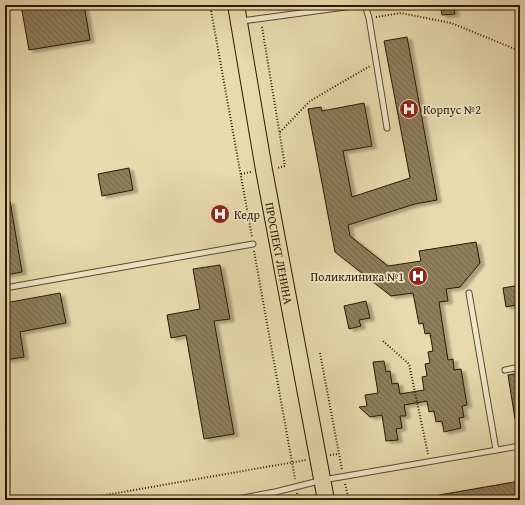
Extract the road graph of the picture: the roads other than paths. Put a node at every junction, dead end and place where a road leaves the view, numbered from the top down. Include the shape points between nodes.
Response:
1 (236, 5) edge
2 (360, 5) edge
3 (365, 5) edge
4 (349, 6) edge
5 (240, 21) junction
6 (388, 128) dead end
7 (253, 244) road end
8 (5, 288) edge
9 (469, 293) dead end
10 (520, 367) edge
11 (504, 370) dead end
12 (520, 446) edge
13 (496, 450) junction
14 (323, 480) junction
15 (232, 500) edge
16 (326, 500) edge

1 - 5 main road, ПРОСПЕКТ ЛЕНИНА
2 - 4 lane
3 - 6 lane
4 - 5 lane
5 - 14 main road, ПРОСПЕКТ ЛЕНИНА via 264,170
7 - 8 lane
9 - 13 lane
10 - 11 lane
12 - 13 lane
13 - 14 lane
14 - 15 lane
14 - 16 main road, ПРОСПЕКТ ЛЕНИНА

